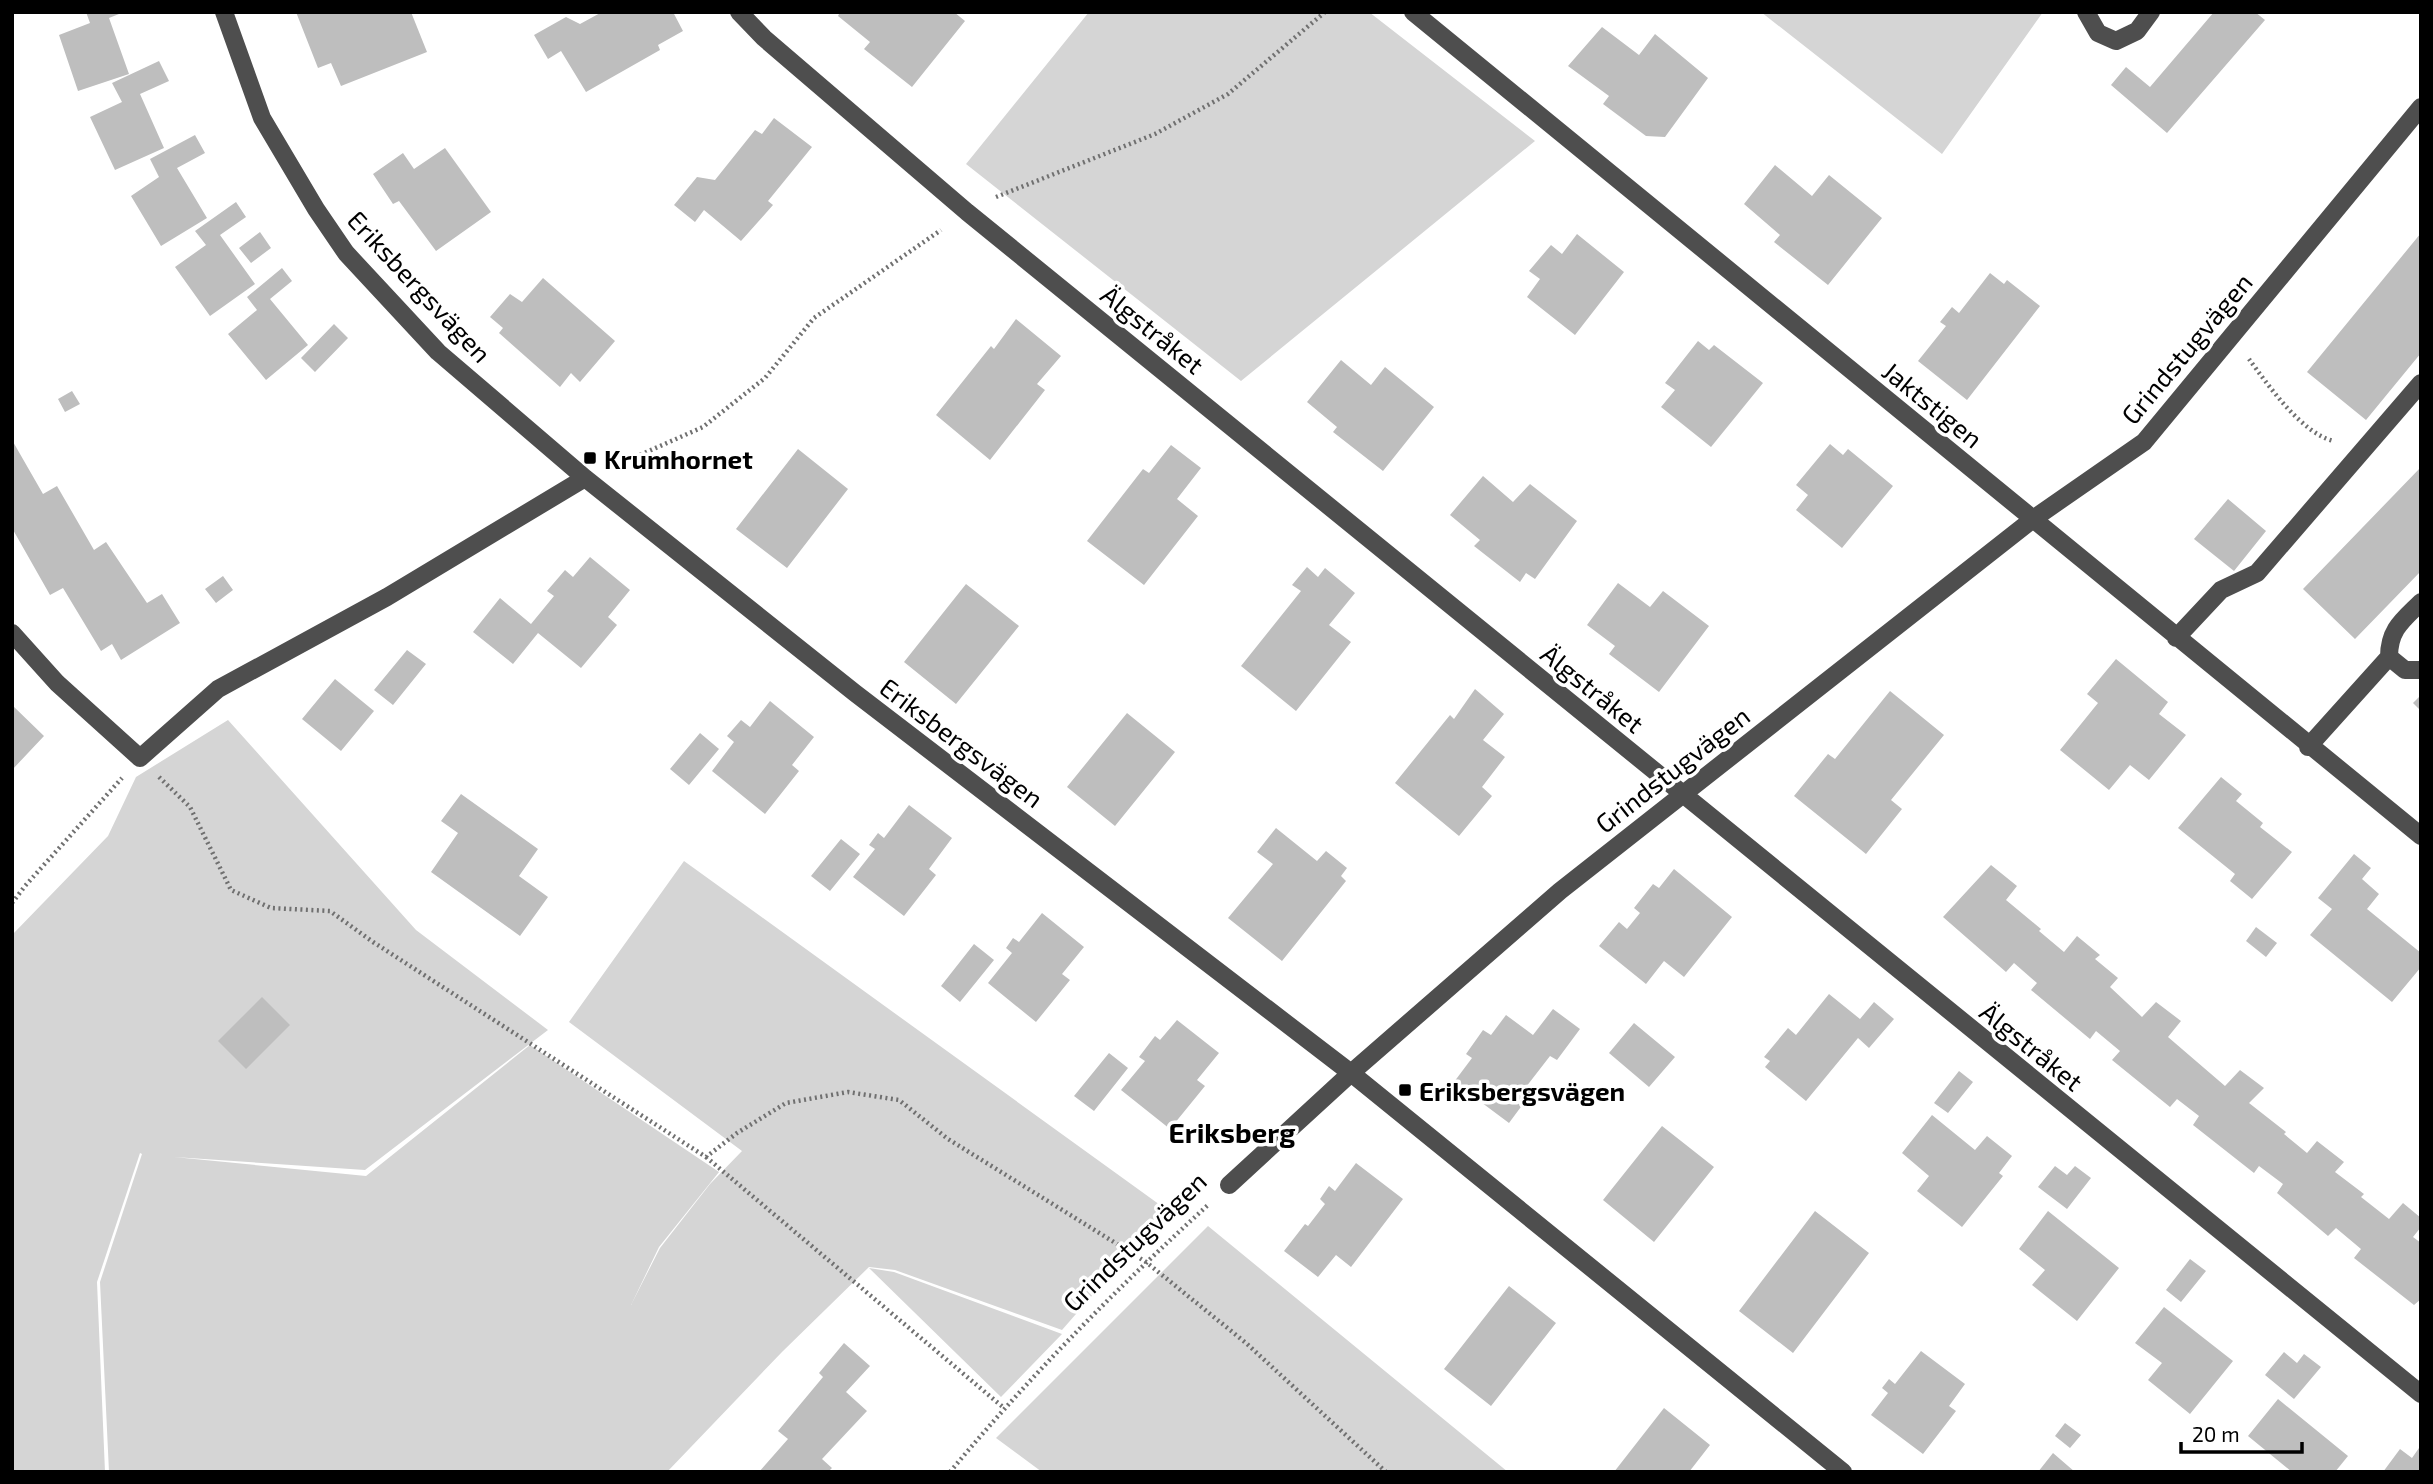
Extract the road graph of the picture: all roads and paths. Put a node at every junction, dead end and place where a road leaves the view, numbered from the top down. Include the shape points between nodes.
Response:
1 (224, 12) edge
2 (739, 12) edge
3 (1325, 12) edge
4 (1413, 12) edge
5 (2086, 12) edge
6 (2151, 12) edge
7 (2421, 107) edge
8 (967, 212) junction
9 (2232, 336) junction
10 (2421, 383) edge
11 (2365, 447) junction
12 (585, 478) junction
13 (2033, 519) junction
14 (2421, 602) edge
15 (12, 633) edge
16 (2176, 638) junction
17 (2389, 657) junction
18 (2421, 670) edge
19 (2308, 747) junction
20 (140, 758) junction
21 (1682, 794) junction
22 (2421, 836) edge
23 (12, 903) edge
24 (1350, 1073) junction
25 (706, 1157) junction
26 (1229, 1185) joint
27 (1146, 1262) junction
28 (2421, 1394) edge
29 (1004, 1408) junction
30 (950, 1472) edge
31 (1386, 1472) edge
32 (1843, 1472) edge

1 - 12 street, Eriksbergsvägen via 261,118 346,253 438,352
2 - 8 street, Älgstråket
3 - 8 path via 1228,94 1156,134
4 - 13 street, Jaktstigen
5 - 6 street via 2098,33 2116,41 2137,31
7 - 9 street, Grindstugvägen
8 - 12 path via 814,318 765,377 703,427
8 - 21 street, Älgstråket
9 - 11 path via 2280,401 2321,438
9 - 13 street, Grindstugvägen via 2144,442
10 - 11 street
11 - 16 street via 2257,573 2221,590
12 - 20 street via 387,597 218,689
12 - 24 street, Eriksbergsvägen via 865,701
13 - 16 street, Jaktstigen
13 - 21 street, Grindstugvägen
14 - 17 street via 2395,629
15 - 20 street via 57,683
16 - 19 street, Jaktstigen
17 - 18 street via 2405,670
17 - 19 street
19 - 22 street, Jaktstigen
20 - 23 path
20 - 25 path via 190,807 231,890 271,908 330,911
21 - 24 street, Grindstugvägen via 1560,891
21 - 28 street, Älgstråket
24 - 26 street, Grindstugvägen
24 - 32 street, Eriksbergsvägen
25 - 27 path via 786,1103 848,1092 899,1100 948,1139
25 - 29 path
26 - 27 path, Grindstugvägen
27 - 29 path, Grindstugvägen
27 - 31 path via 1246,1343
29 - 30 path, Grindstugvägen

